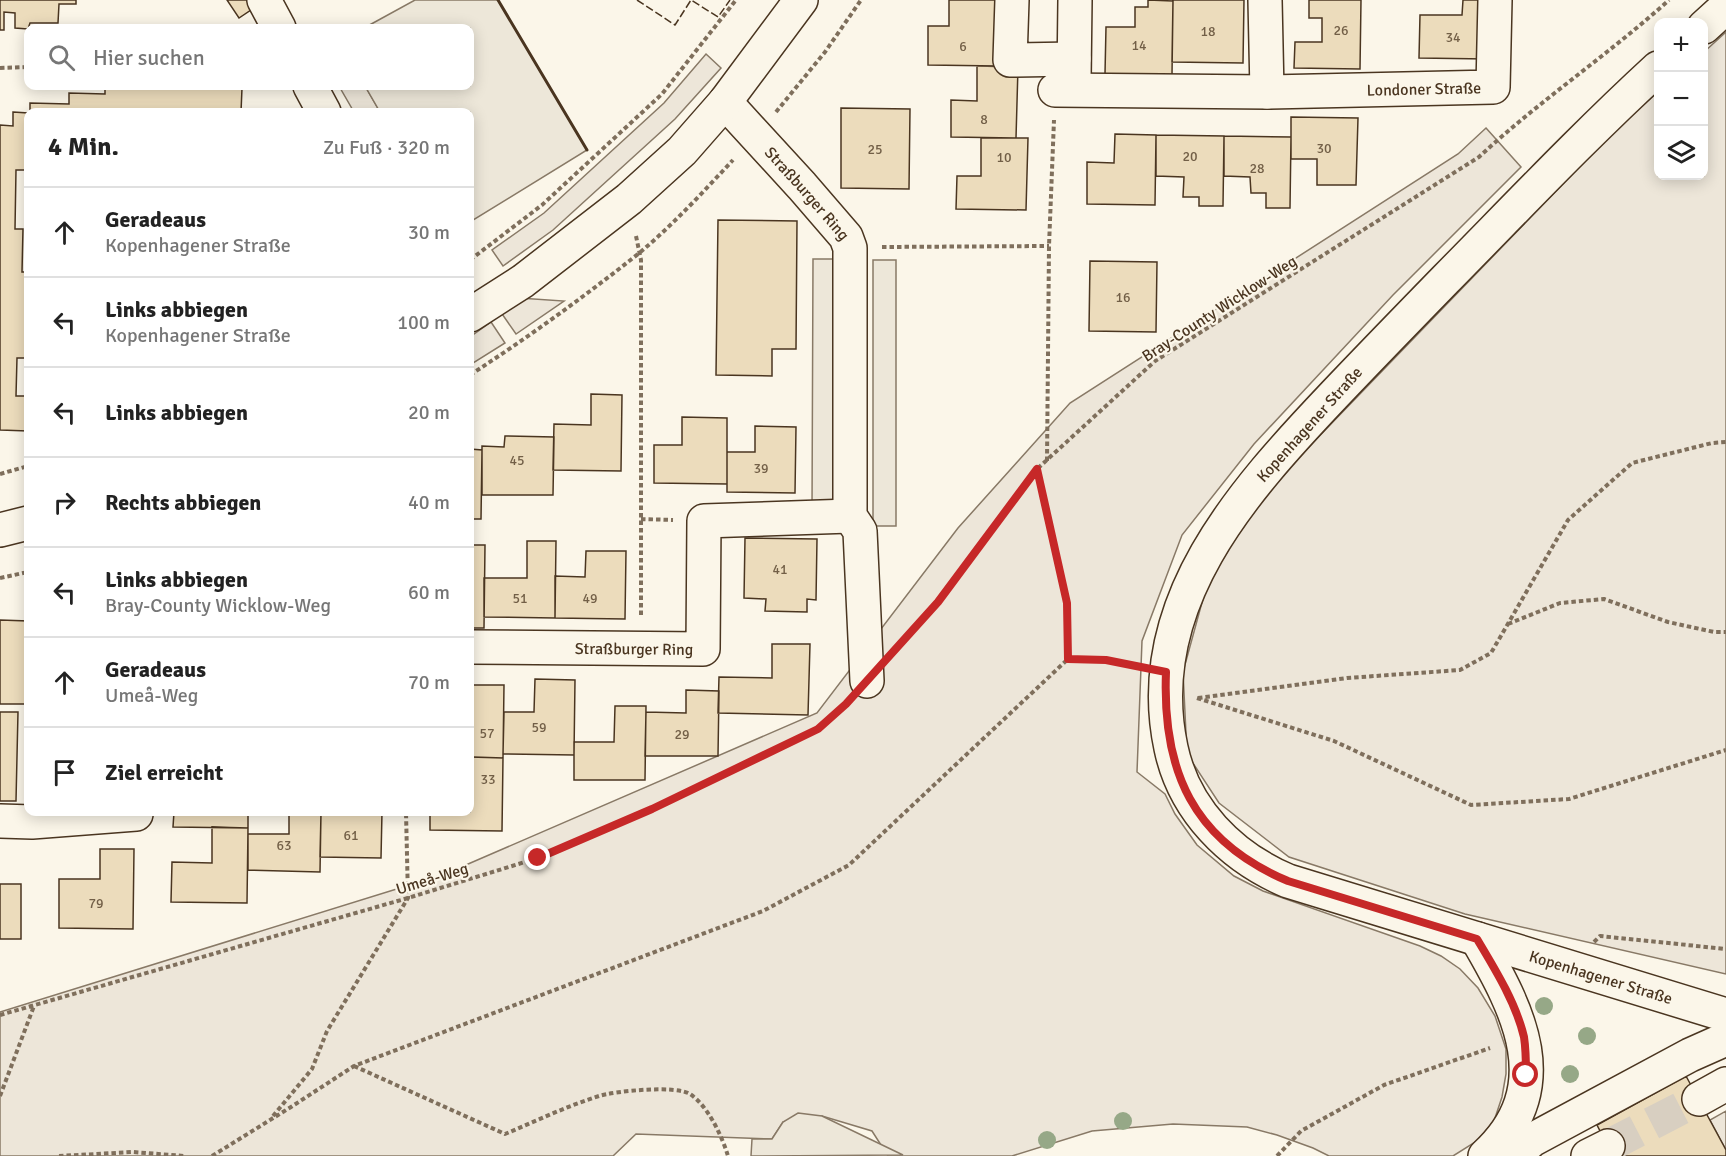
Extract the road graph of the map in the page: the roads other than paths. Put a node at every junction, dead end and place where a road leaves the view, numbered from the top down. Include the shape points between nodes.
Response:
1 (264, 0) edge
2 (801, 0) edge
3 (1012, 0) edge
4 (1075, 0) edge
5 (1266, 0) edge
6 (1495, 0) edge
7 (1726, 7) edge
8 (1708, 23) edge
9 (277, 24) edge
10 (1655, 72) edge
11 (1068, 79) junction
12 (312, 90) edge
13 (1267, 92) junction
14 (725, 102) junction
15 (322, 108) edge
16 (474, 312) edge
17 (850, 516) junction
18 (24, 524) edge
19 (0, 530) edge
20 (474, 647) edge
21 (856, 692) road end
22 (110, 816) edge
23 (0, 821) edge
24 (1477, 939) junction
25 (1726, 1015) edge
26 (1726, 1039) edge
27 (1519, 1141) edge
28 (1485, 1156) edge

1 - 9 street
2 - 14 street
3 - 11 street, Londoner Straße via 1010,60
4 - 11 street
5 - 13 street
6 - 13 street, Londoner Straße via 1493,87
7 - 8 street
10 - 24 street, Kopenhagener Straße via 1599,124 1282,449 1209,547 1178,615 1170,644 1165,704 1181,784 1207,823 1233,848 1266,872 1288,881
11 - 13 street, Londoner Straße
12 - 15 street
14 - 16 street via 682,151 629,199 523,281
14 - 17 street, Straßburger Ring via 846,237 850,248
17 - 20 street, Straßburger Ring via 704,520 704,649
17 - 21 street, Straßburger Ring via 860,531
18 - 19 street
22 - 23 street
24 - 25 street, Kopenhagener Straße
24 - 27 street via 1499,978 1523,1036 1526,1075
26 - 27 street
27 - 28 street via 1501,1141

